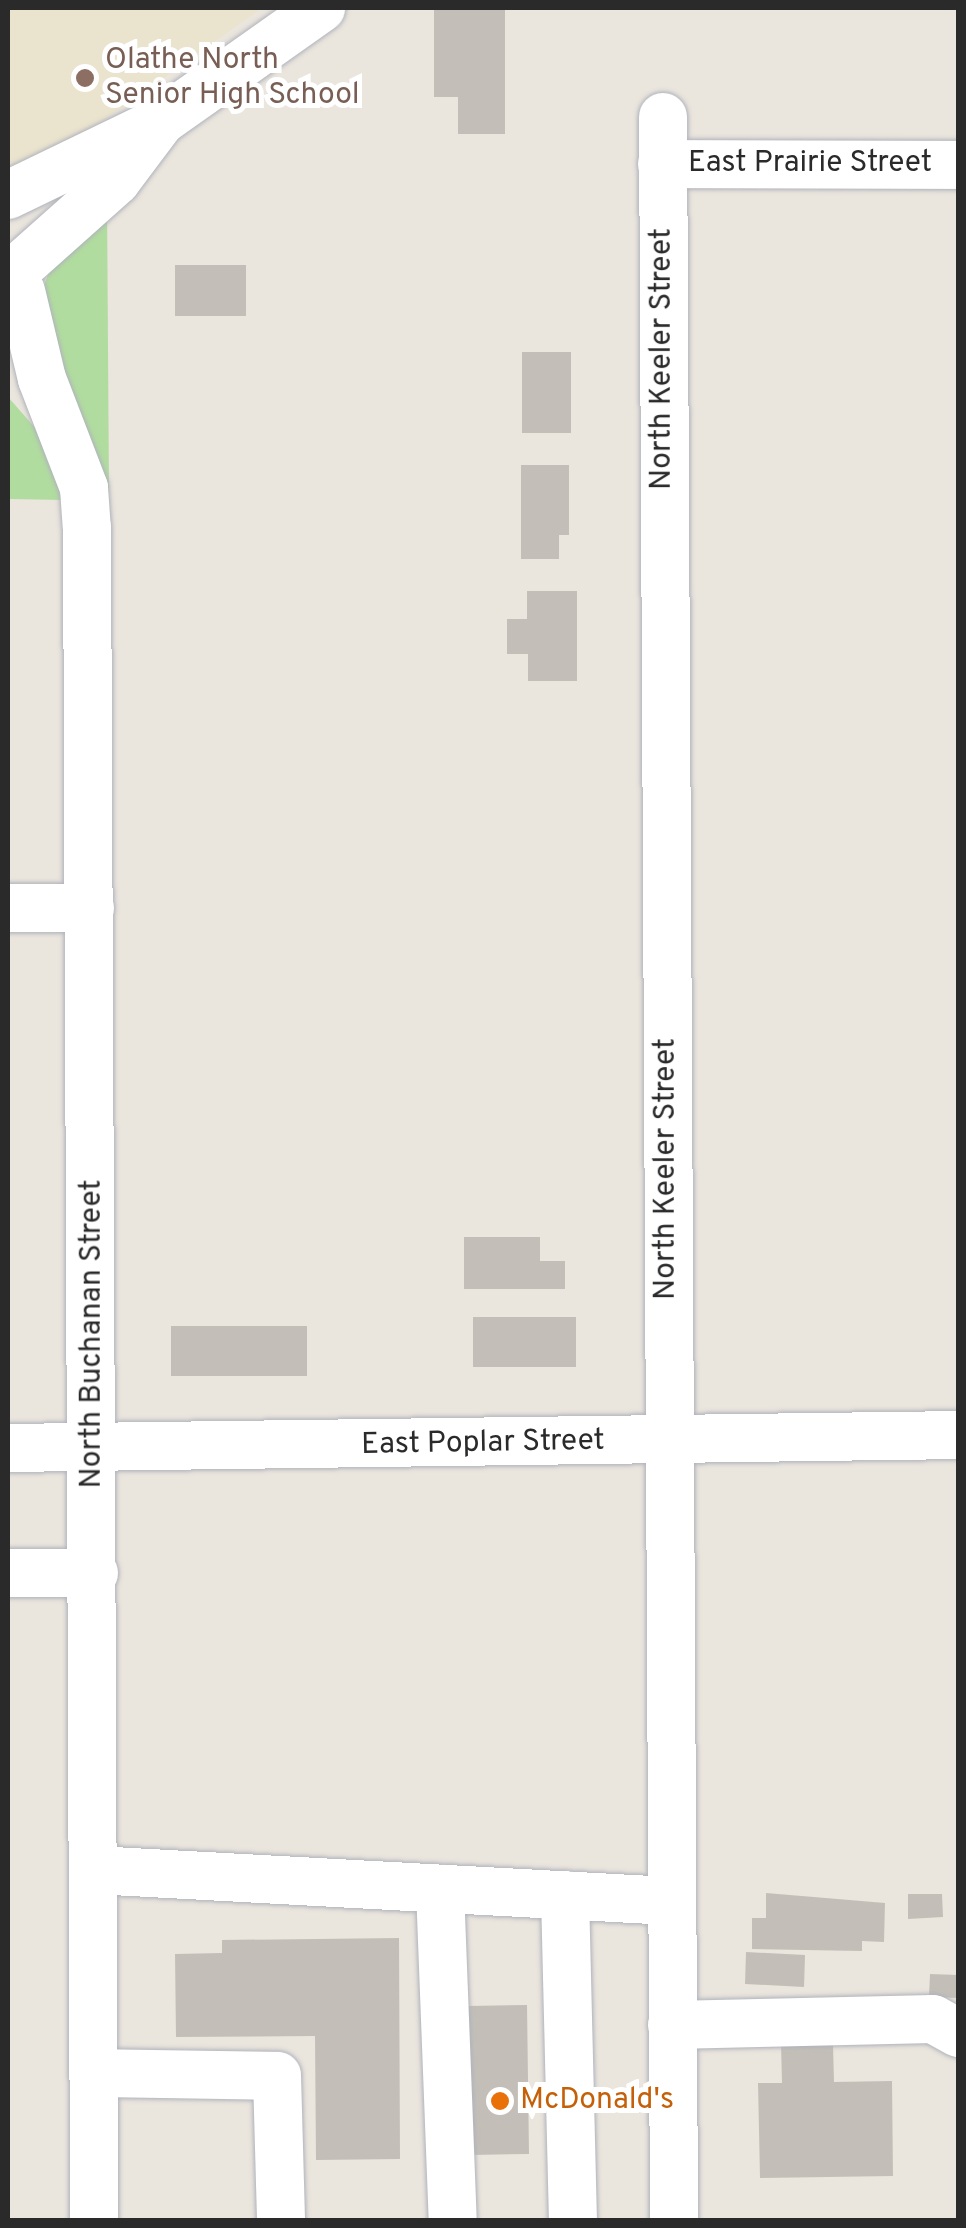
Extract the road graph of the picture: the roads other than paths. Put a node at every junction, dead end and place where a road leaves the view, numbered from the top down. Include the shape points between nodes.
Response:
1 (322, 8) edge
2 (662, 117) dead end
3 (161, 120) junction
4 (662, 164) junction
5 (958, 165) edge
6 (8, 195) edge
7 (15, 275) edge
8 (8, 382) edge
9 (72, 450) junction
10 (8, 908) edge
11 (90, 908) junction
12 (958, 1435) edge
13 (668, 1442) junction
14 (8, 1448) edge
15 (94, 1448) junction
16 (8, 1572) edge
17 (94, 1573) junction
18 (94, 1870) junction
19 (440, 1889) junction
20 (565, 1896) junction
21 (671, 1901) junction
22 (672, 2025) junction
23 (958, 2033) edge
24 (94, 2074) junction
25 (94, 2220) edge
26 (281, 2220) edge
27 (453, 2220) edge
28 (573, 2220) edge
29 (674, 2220) edge

1 - 3 street
2 - 4 street, North Keeler Street
3 - 6 street
3 - 7 street via 116,182
4 - 5 street, East Prairie Street
4 - 13 street, North Keeler Street
7 - 9 street, North Buchanan Street via 42,379
8 - 9 street
9 - 11 street, North Buchanan Street via 87,527
10 - 11 street
11 - 15 street, North Buchanan Street
12 - 13 street, East Poplar Street
13 - 15 street, East Poplar Street
13 - 21 street, North Keeler Street
14 - 15 street, East Poplar Street
15 - 17 street, North Buchanan Street
16 - 17 street
17 - 18 street, North Buchanan Street
18 - 19 street
18 - 24 street, North Buchanan Street
19 - 20 street
19 - 27 street
20 - 21 street
20 - 28 street
21 - 22 street, North Keeler Street
22 - 23 street via 933,2019
22 - 29 street, North Keeler Street
24 - 25 street, North Buchanan Street
24 - 26 street via 277,2076

